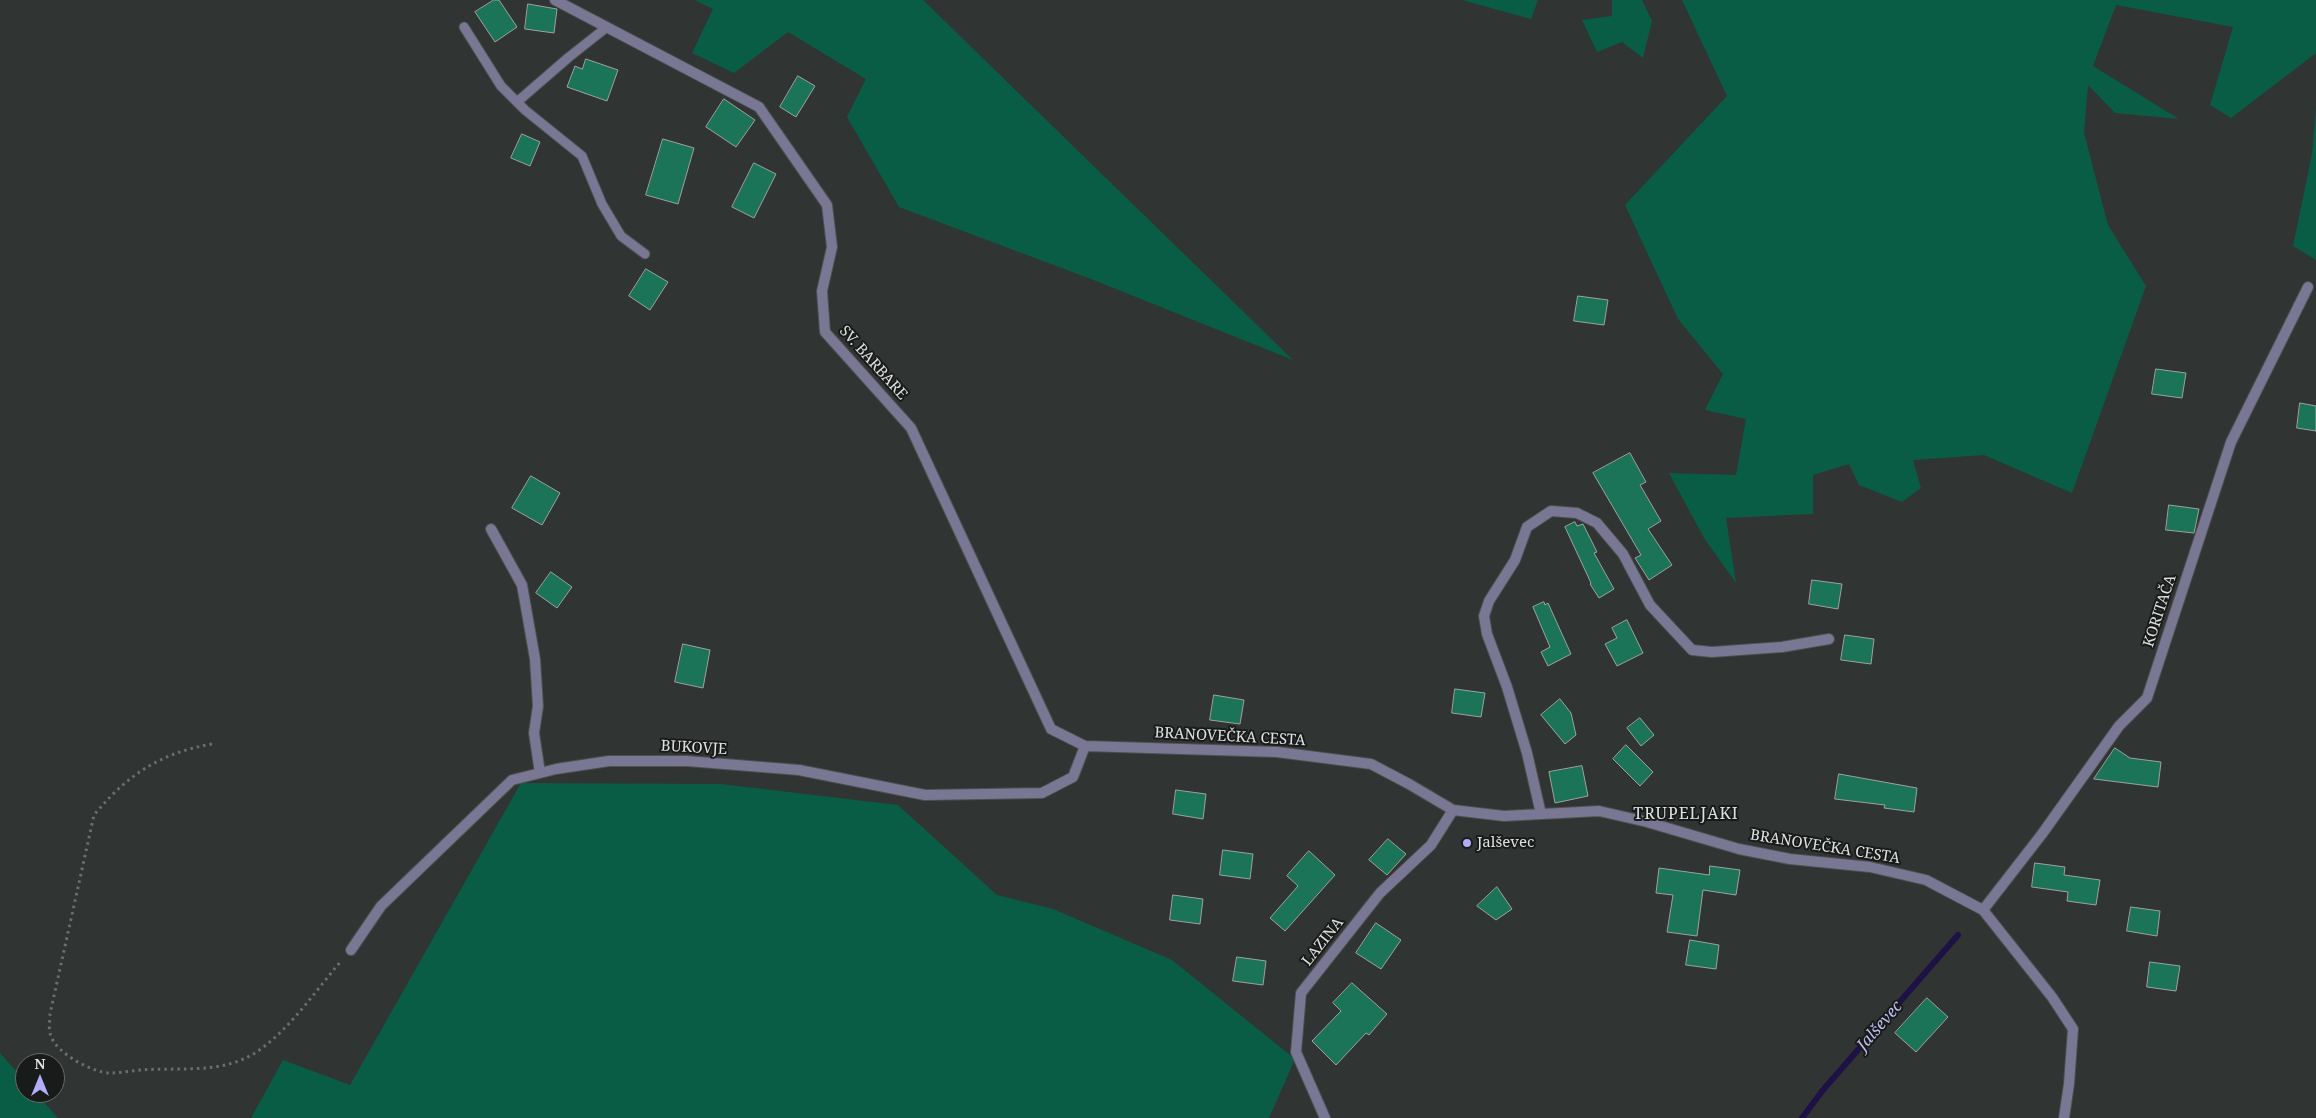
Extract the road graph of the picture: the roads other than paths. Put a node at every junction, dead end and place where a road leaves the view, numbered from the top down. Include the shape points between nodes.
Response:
1 (555, 0) edge
2 (464, 27) dead end
3 (608, 27) junction
4 (517, 102) junction
5 (646, 254) dead end
6 (2308, 288) dead end
7 (490, 529) dead end
8 (1829, 639) dead end
9 (1085, 746) junction
10 (540, 773) junction
11 (1453, 810) junction
12 (1541, 814) junction
13 (1983, 910) junction
14 (351, 950) road end
15 (1325, 1118) edge
16 (2064, 1118) edge

1 - 3 street, SV. BARBARE
2 - 4 lane via 501,86
3 - 4 lane
3 - 9 street, SV. BARBARE via 759,107 827,205 832,247 822,291 825,332 911,428 1051,729
4 - 5 lane via 582,156 602,204 621,236
6 - 13 street, KORITAČA via 2231,442 2147,698 2119,726
7 - 10 street via 522,585 536,659 538,706 534,734
8 - 12 street via 1782,647 1712,652 1692,650 1650,605 1623,554 1597,523 1578,513 1551,511 1527,527 1514,560 1489,601 1484,616 1487,634 1527,753
9 - 10 street, BUKOVJE via 1072,776 1042,793 925,795 799,770 687,761 609,761
9 - 11 street, BRANOVEČKA CESTA via 1277,752 1370,764
10 - 14 street, BUKOVJE via 512,780 381,906
11 - 12 street, BRANOVEČKA CESTA via 1504,816
11 - 15 street, LAZINA via 1431,845 1380,893 1301,993 1296,1052
12 - 13 street, BRANOVEČKA CESTA via 1599,811 1790,859 1870,867 1926,880
13 - 16 street, BRANOVEČKA CESTA via 2052,997 2072,1029

